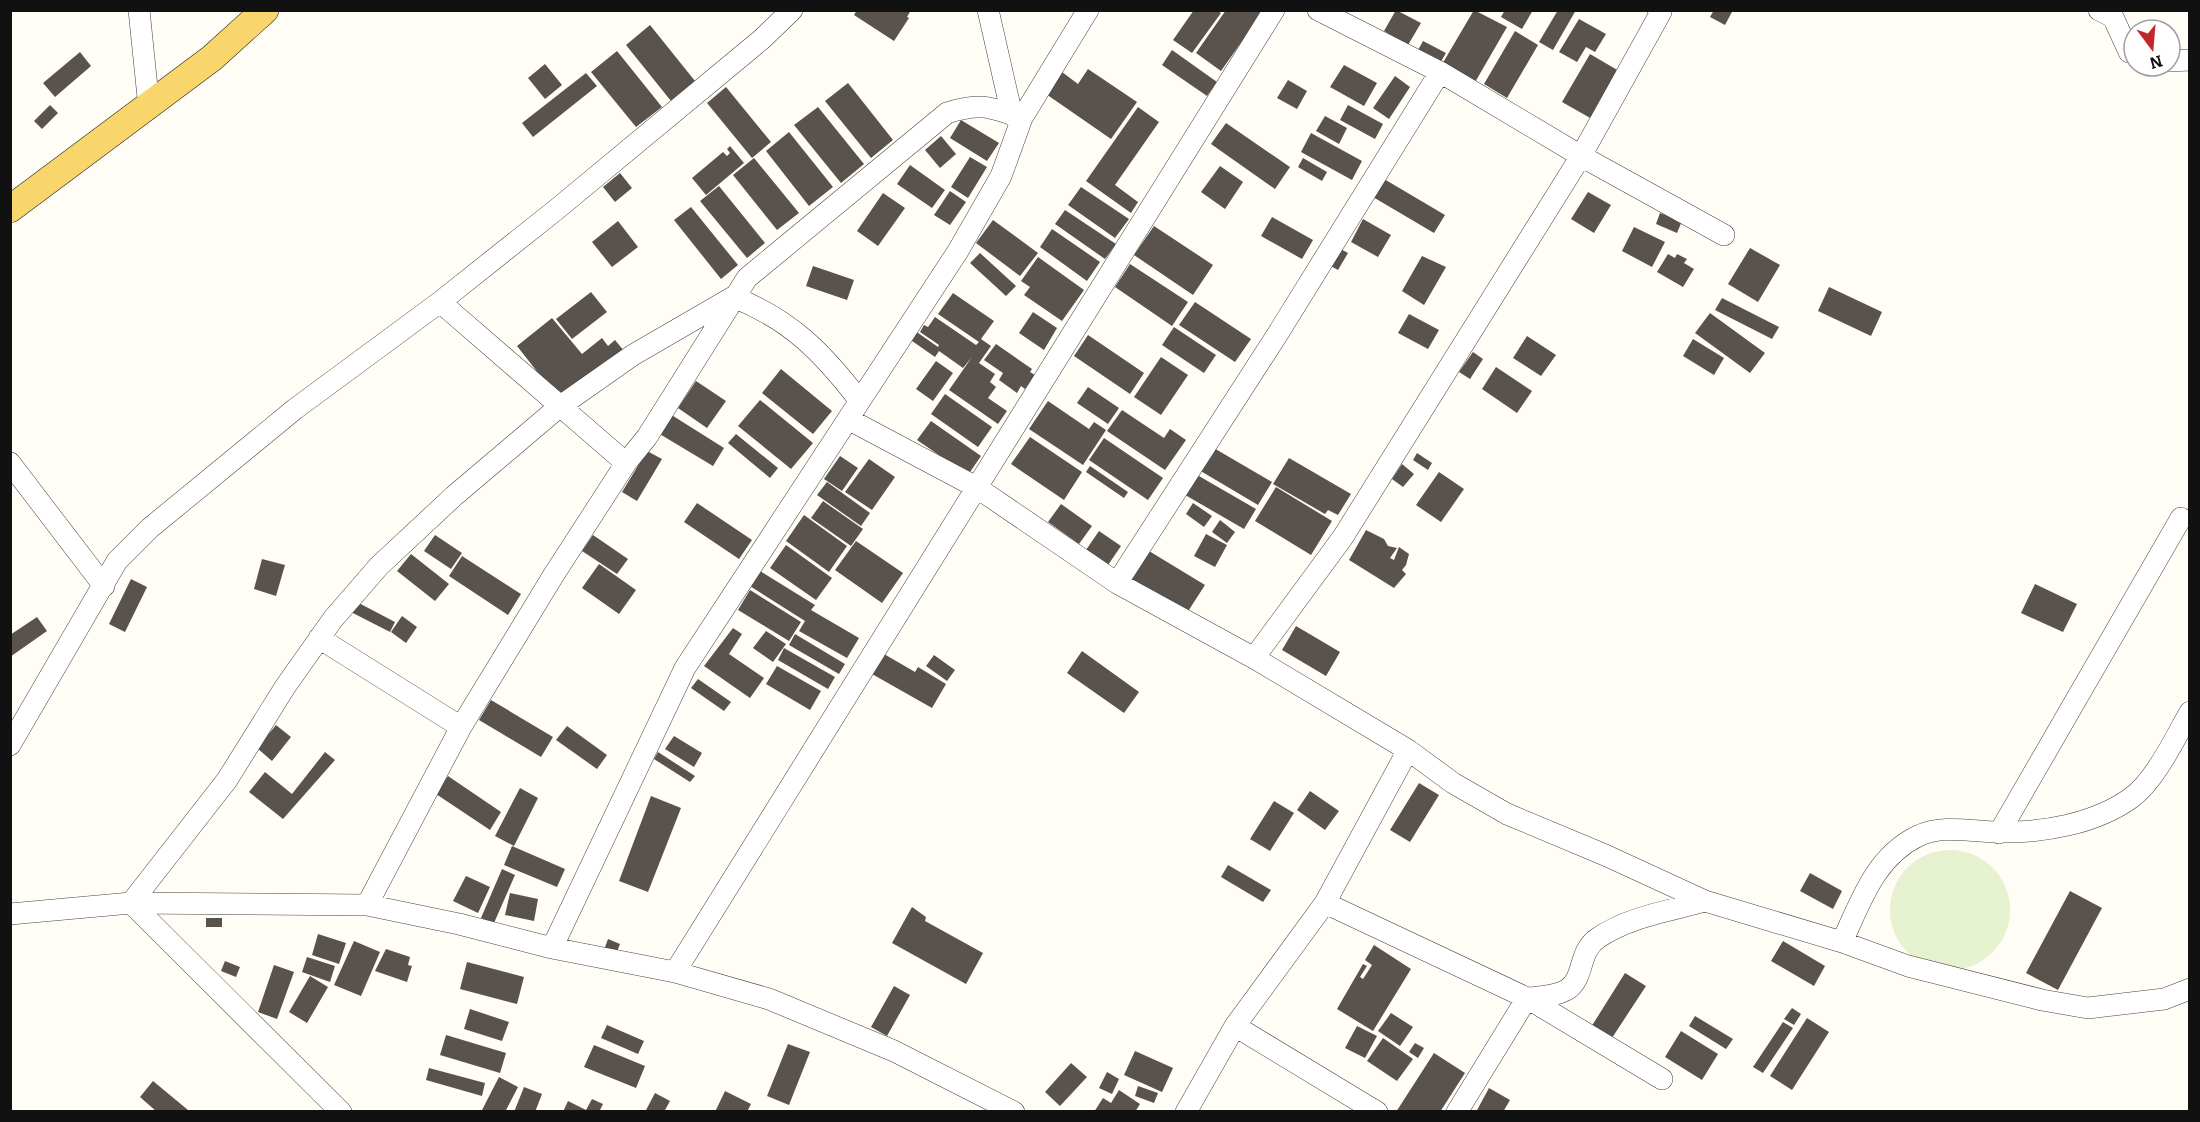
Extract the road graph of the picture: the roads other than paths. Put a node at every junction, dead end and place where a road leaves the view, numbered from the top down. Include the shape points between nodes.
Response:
1 (139, 10) edge
2 (265, 10) edge
3 (792, 10) edge
4 (988, 10) edge
5 (1088, 10) edge
6 (1274, 10) edge
7 (1318, 10) edge
8 (1658, 10) edge
9 (2099, 10) edge
10 (2122, 37) edge
11 (1440, 72) junction
12 (149, 107) junction
13 (1017, 117) junction
14 (1581, 156) junction
15 (10, 210) edge
16 (1724, 235) dead end
17 (733, 297) junction
18 (440, 302) junction
19 (859, 400) junction
20 (559, 407) junction
21 (848, 418) junction
22 (10, 463) edge
23 (626, 463) junction
24 (976, 487) junction
25 (2181, 518) dead end
26 (1117, 583) junction
27 (104, 586) junction
28 (319, 638) junction
29 (1254, 658) junction
30 (2190, 712) edge
31 (461, 727) junction
32 (10, 745) edge
33 (1408, 750) junction
34 (1999, 832) junction
35 (1705, 901) junction
36 (131, 903) junction
37 (1325, 903) junction
38 (367, 905) junction
39 (10, 914) edge
40 (1842, 942) junction
41 (552, 948) junction
42 (675, 972) junction
43 (2190, 989) edge
44 (1527, 998) junction
45 (1235, 1026) junction
46 (1662, 1079) dead end
47 (1010, 1111) edge
48 (340, 1112) edge
49 (1186, 1112) edge
50 (1377, 1112) edge
51 (1457, 1112) edge

1 - 12 street
2 - 12 main road
3 - 18 street via 753,47
4 - 13 street
5 - 13 street
6 - 24 street
7 - 11 street
8 - 14 street via 1661,12
9 - 10 street via 2113,17
11 - 14 street
11 - 26 street
12 - 15 main road
13 - 17 street via 986,105 947,113 769,257
13 - 19 street via 1001,176 958,251
14 - 16 street
14 - 29 street via 1343,537
17 - 19 street via 764,309 793,330 830,362
17 - 20 street via 633,355
17 - 23 street via 647,437
18 - 20 street
18 - 27 street via 295,409 150,528 117,561
19 - 21 street
20 - 23 street
20 - 28 street via 379,566
21 - 24 street
21 - 41 street via 685,668
22 - 27 street
23 - 31 street
24 - 26 street
24 - 42 street
25 - 34 street
26 - 29 street
27 - 32 street
28 - 31 street
28 - 36 street via 227,780
29 - 33 street
30 - 34 street via 2165,758 2132,798 2090,819
31 - 38 street
33 - 35 street via 1453,783 1507,814
33 - 37 street
34 - 40 street via 1961,829 1918,836 1875,870
35 - 40 street
35 - 44 street via 1638,920 1598,938 1584,953 1575,981 1568,989
36 - 38 street
36 - 39 street
36 - 48 street
37 - 44 street
37 - 45 street
38 - 41 street
40 - 43 street via 1908,966 2088,1008 2164,999
41 - 42 street
42 - 47 street via 769,999 894,1051
44 - 46 street
44 - 51 street
45 - 49 street
45 - 50 street

